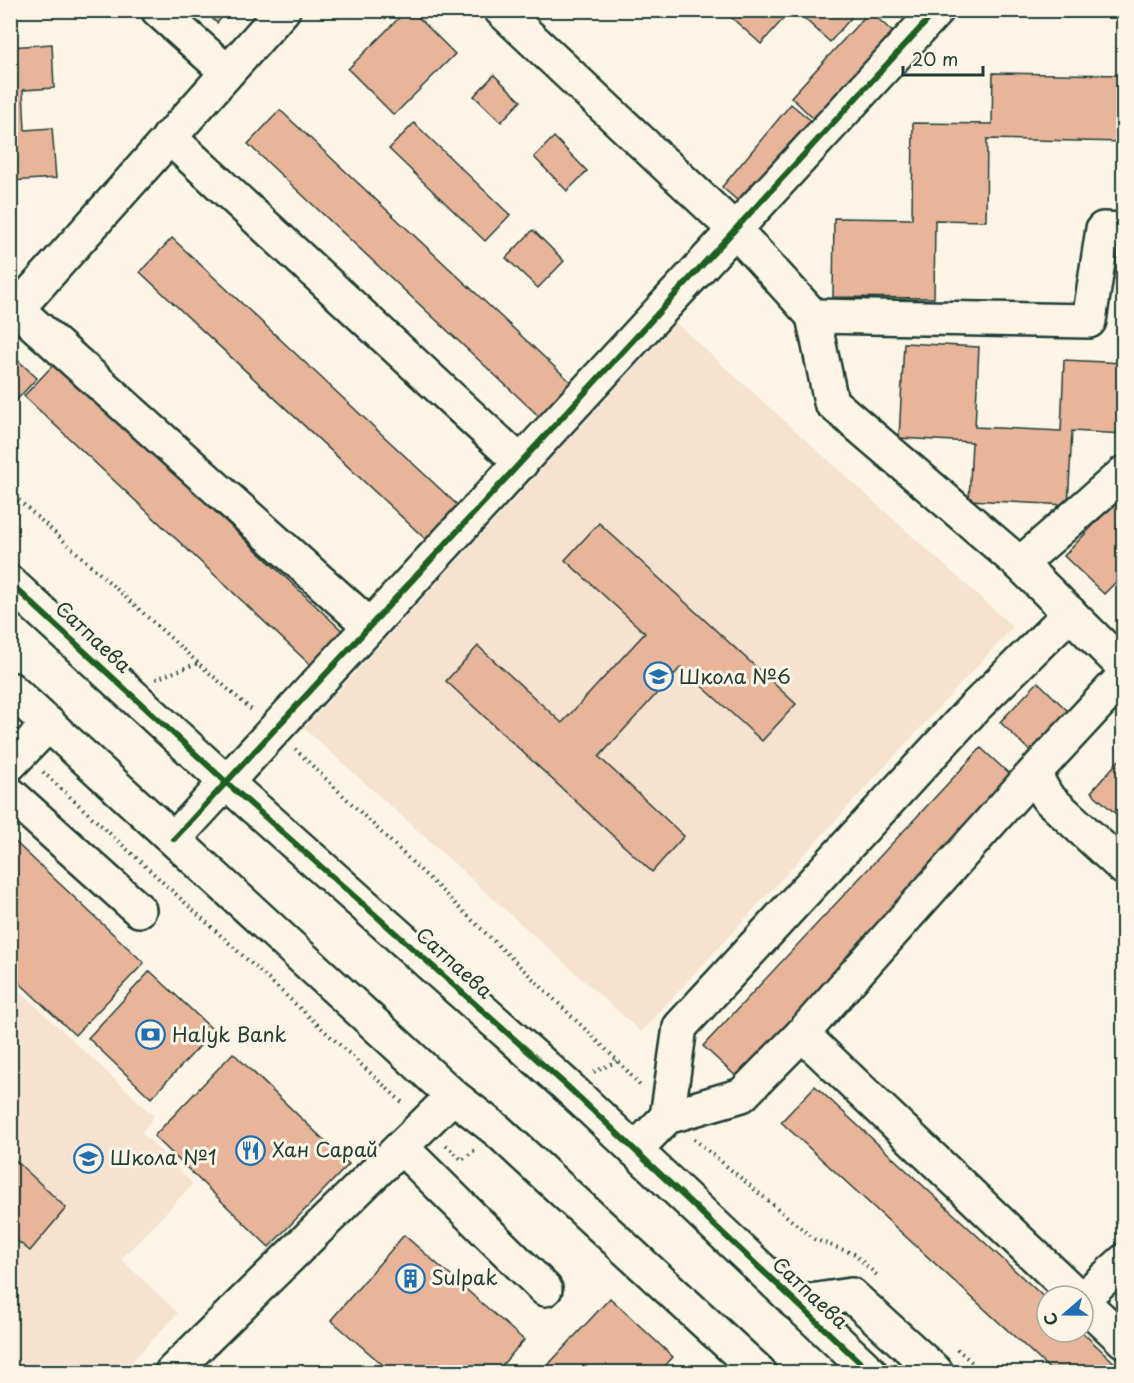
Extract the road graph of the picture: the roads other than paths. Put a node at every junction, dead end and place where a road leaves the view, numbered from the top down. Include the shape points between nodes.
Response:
1 (158, 10) edge
2 (283, 10) edge
3 (501, 10) edge
4 (937, 10) edge
5 (227, 72) junction
6 (169, 137) junction
7 (735, 230) junction
8 (1124, 230) edge
9 (14, 306) edge
10 (813, 316) junction
11 (521, 462) junction
12 (1124, 473) edge
13 (1020, 564) junction
14 (10, 583) edge
15 (1070, 614) junction
16 (370, 626) junction
17 (1124, 667) edge
18 (1124, 676) edge
19 (10, 689) edge
20 (57, 731) junction
21 (10, 764) edge
22 (1034, 774) junction
23 (227, 783) junction
24 (10, 794) edge
25 (174, 839) junction
26 (1124, 868) edge
27 (139, 910) dead end
28 (802, 1034) junction
29 (453, 1096) junction
30 (668, 1117) junction
31 (401, 1147) junction
32 (635, 1150) junction
33 (1124, 1261) edge
34 (1064, 1284) edge
35 (545, 1289) dead end
36 (1095, 1289) edge
37 (796, 1303) junction
38 (1095, 1312) edge
39 (1124, 1341) edge
40 (172, 1372) edge
41 (759, 1372) edge
42 (870, 1372) edge
43 (936, 1372) edge

1 - 5 street
2 - 5 street
3 - 7 street
4 - 7 street
5 - 6 street
6 - 9 street
6 - 11 street
7 - 10 street
7 - 11 street
8 - 10 street via 1103,229 1089,321
9 - 16 street
10 - 13 street via 831,402
11 - 16 street
12 - 13 street
13 - 15 street
14 - 23 street, Сатпаева
15 - 17 street
15 - 30 street via 974,708 680,1027
16 - 23 street
18 - 22 street
19 - 20 street
20 - 21 street
20 - 25 street
22 - 26 street via 1047,797
22 - 28 street
23 - 25 street
23 - 32 street, Сатпаева
24 - 27 street
25 - 29 street
28 - 30 street via 742,1095
28 - 34 street
29 - 31 street
29 - 41 street via 498,1131
30 - 32 street
31 - 35 street
31 - 40 street
32 - 37 street, Сатпаева
33 - 36 street
37 - 42 street, Сатпаева
37 - 43 street via 851,1295
38 - 39 street

